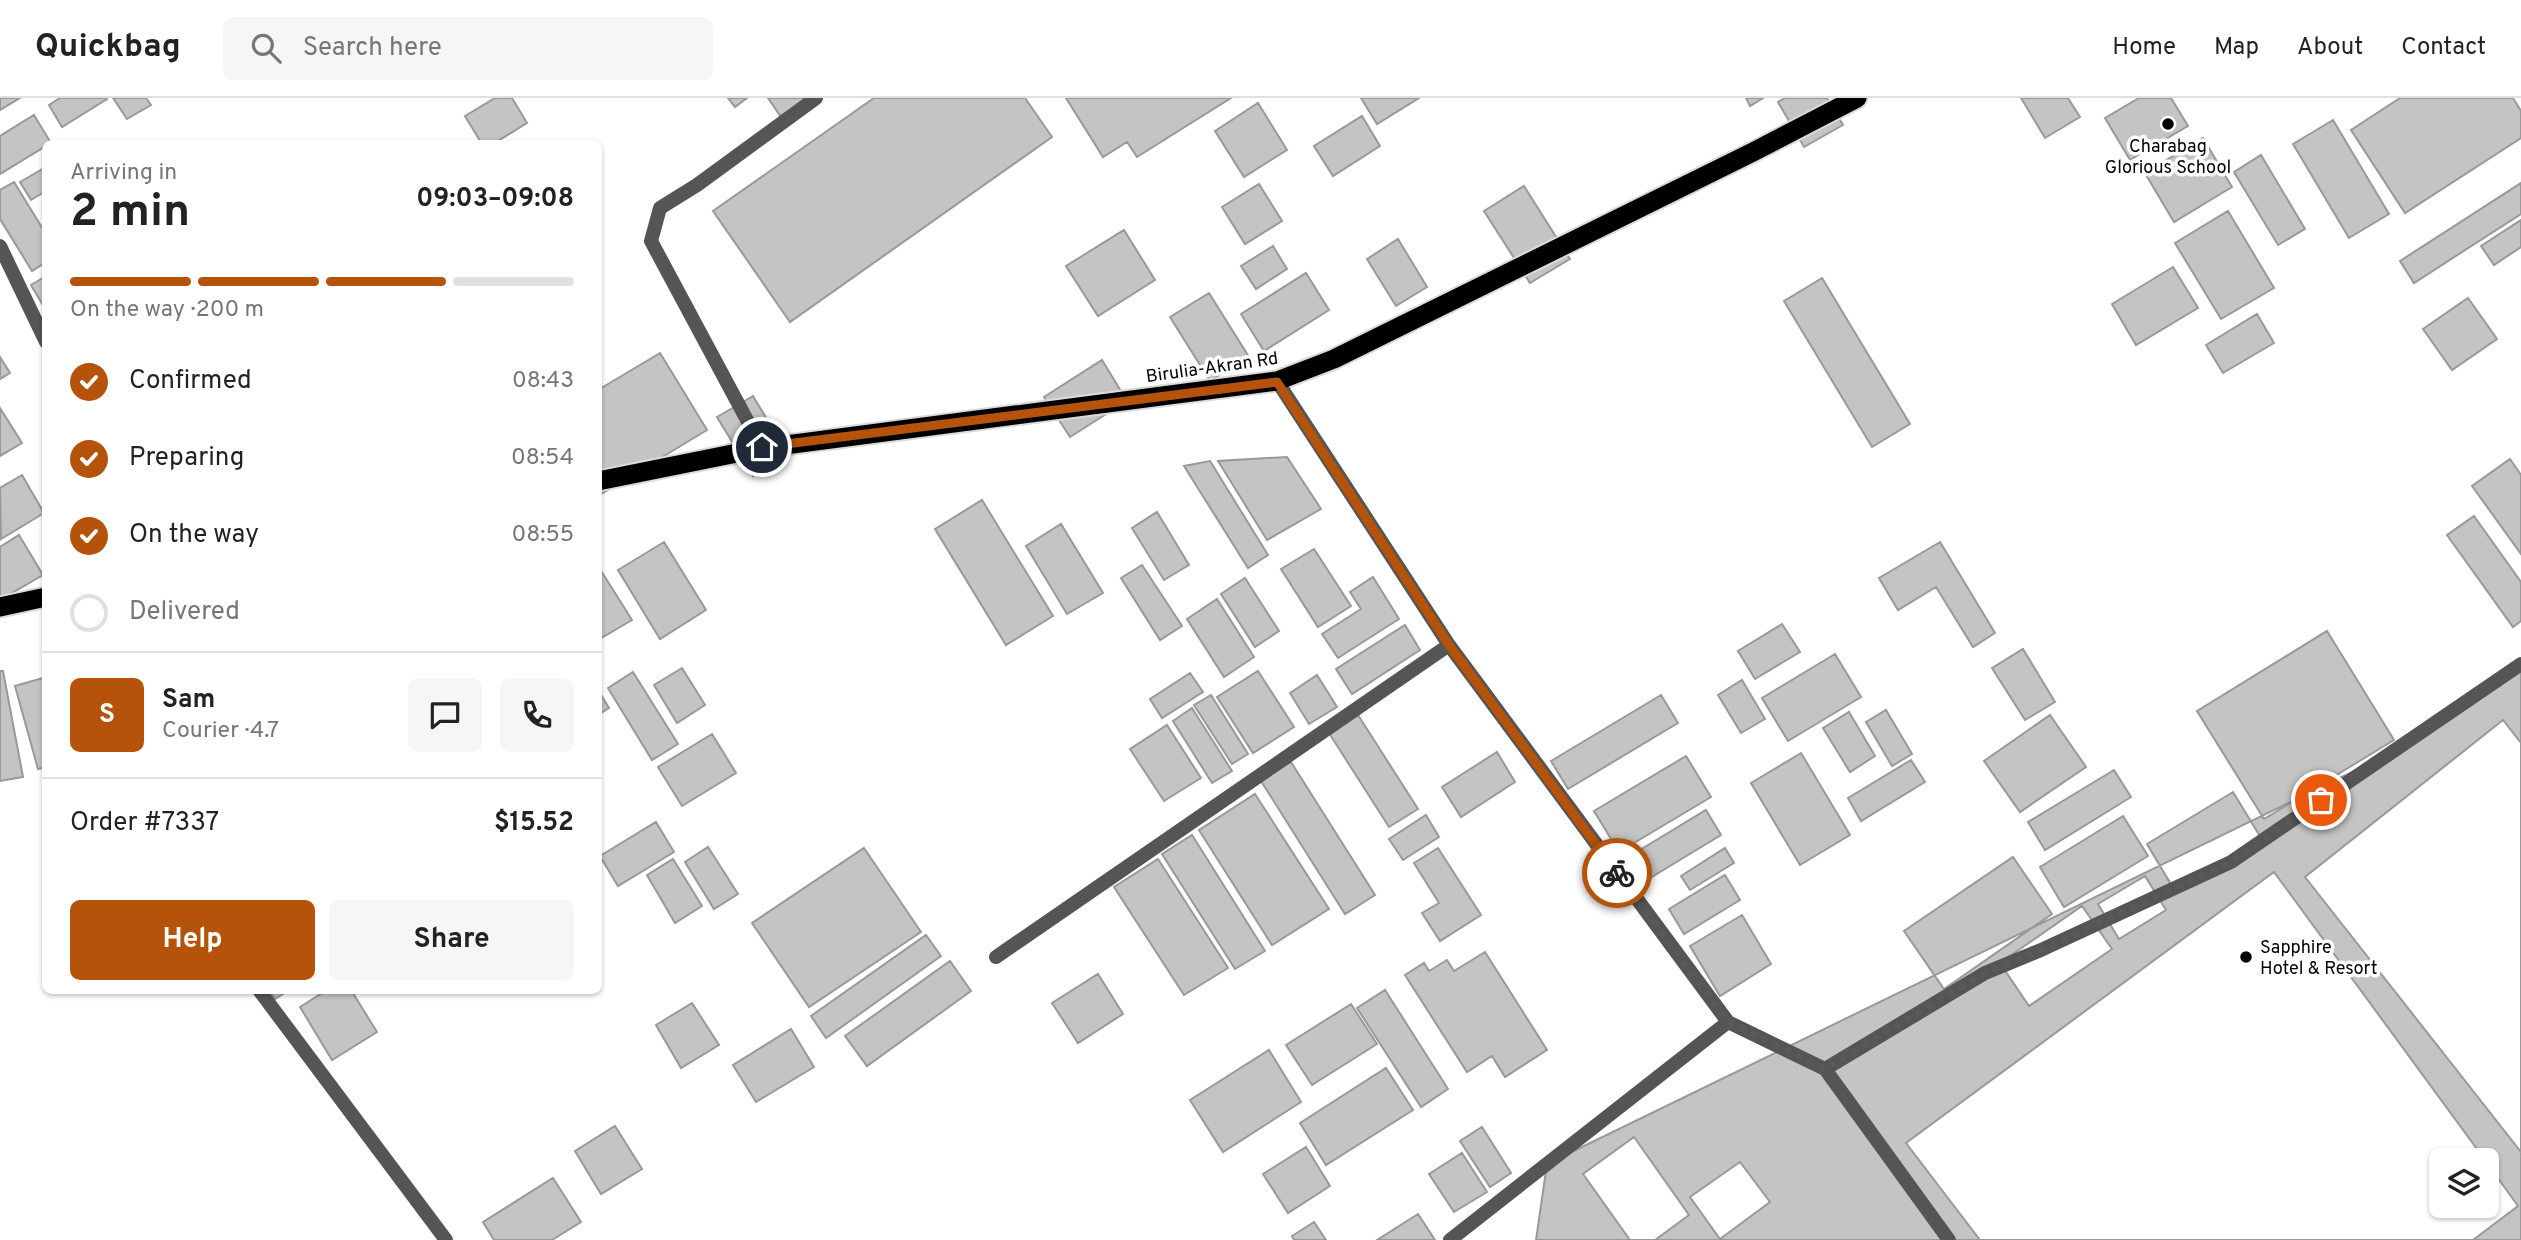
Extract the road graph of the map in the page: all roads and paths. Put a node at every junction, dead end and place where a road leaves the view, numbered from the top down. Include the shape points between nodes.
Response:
1 (816, 98) edge
2 (1857, 98) edge
3 (0, 246) edge
4 (42, 334) edge
5 (1277, 382) junction
6 (762, 447) junction
7 (602, 480) edge
8 (42, 598) edge
9 (0, 607) edge
10 (1449, 645) junction
11 (2521, 664) edge
12 (996, 957) dead end
13 (262, 994) edge
14 (1728, 1022) junction
15 (1825, 1069) junction
16 (446, 1240) edge
17 (1450, 1240) edge
18 (1949, 1240) edge

1 - 6 street via 660,208 651,241
2 - 5 highway, Birulia-Akran Rd via 1335,359
3 - 4 street
5 - 6 highway, Birulia-Akran Rd
5 - 10 street
6 - 7 highway, Birulia-Akran Rd
8 - 9 highway
10 - 12 street
10 - 14 street
11 - 15 street via 2231,862 1985,973
13 - 16 street
14 - 15 street
14 - 17 street
15 - 18 street

